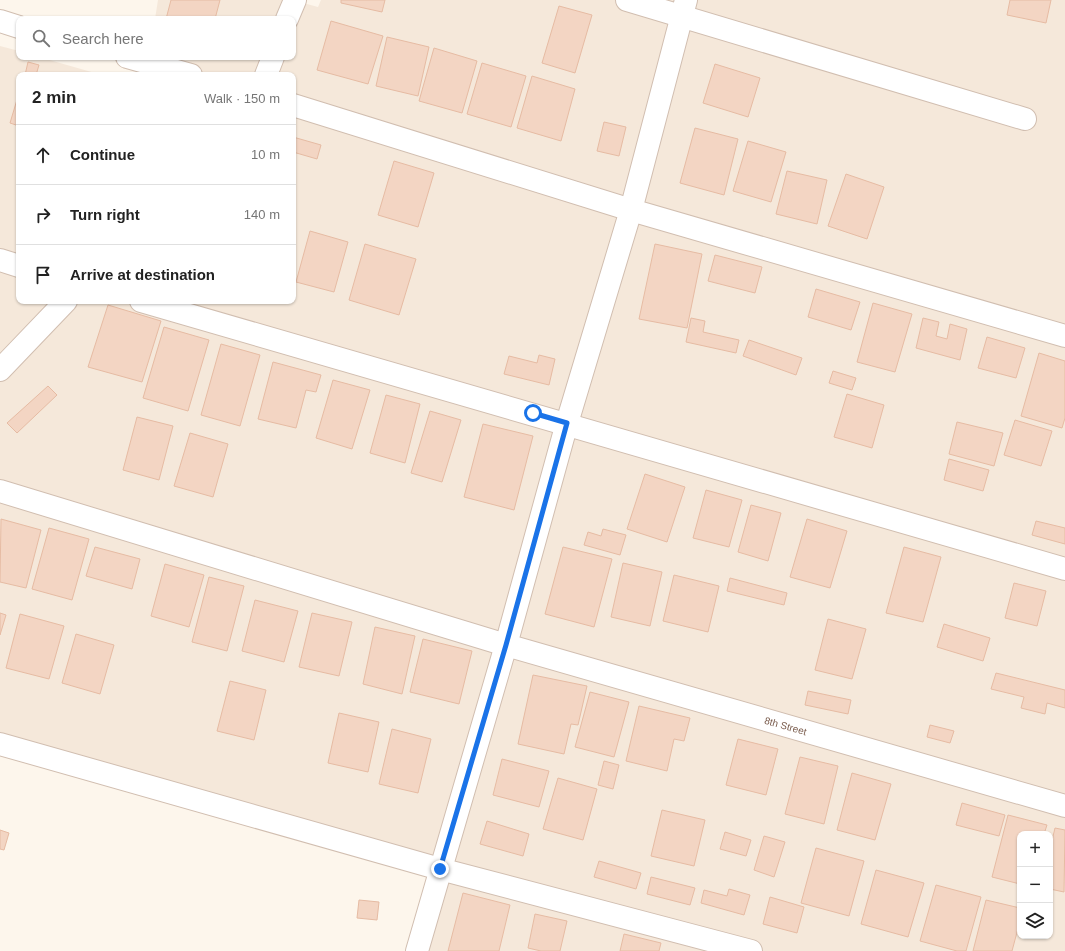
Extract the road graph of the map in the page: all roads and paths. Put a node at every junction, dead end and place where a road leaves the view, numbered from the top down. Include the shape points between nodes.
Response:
1 (295, 0) edge
2 (627, 0) edge
3 (684, 8) edge
4 (288, 16) edge
5 (0, 21) edge
6 (16, 26) edge
7 (138, 60) edge
8 (272, 60) edge
9 (180, 72) edge
10 (267, 72) edge
11 (296, 106) edge
12 (1024, 119) dead end
13 (631, 210) junction
14 (0, 260) edge
15 (16, 265) edge
16 (63, 304) edge
17 (151, 304) edge
18 (1065, 336) edge
19 (0, 370) edge
20 (567, 423) junction
21 (0, 491) edge
22 (1065, 568) edge
23 (506, 645) junction
24 (0, 744) edge
25 (1065, 806) edge
26 (440, 869) junction
27 (417, 951) edge
28 (751, 951) edge

1 - 4 street
2 - 3 street
3 - 12 street
3 - 13 street
5 - 6 street
7 - 9 street
8 - 10 street
11 - 13 street
13 - 18 street
13 - 20 street
14 - 15 street
16 - 19 street
17 - 20 street
20 - 22 street
20 - 23 street
21 - 23 street, 8th Street
23 - 25 street, 8th Street
23 - 26 street
24 - 26 street
26 - 27 street
26 - 28 street

